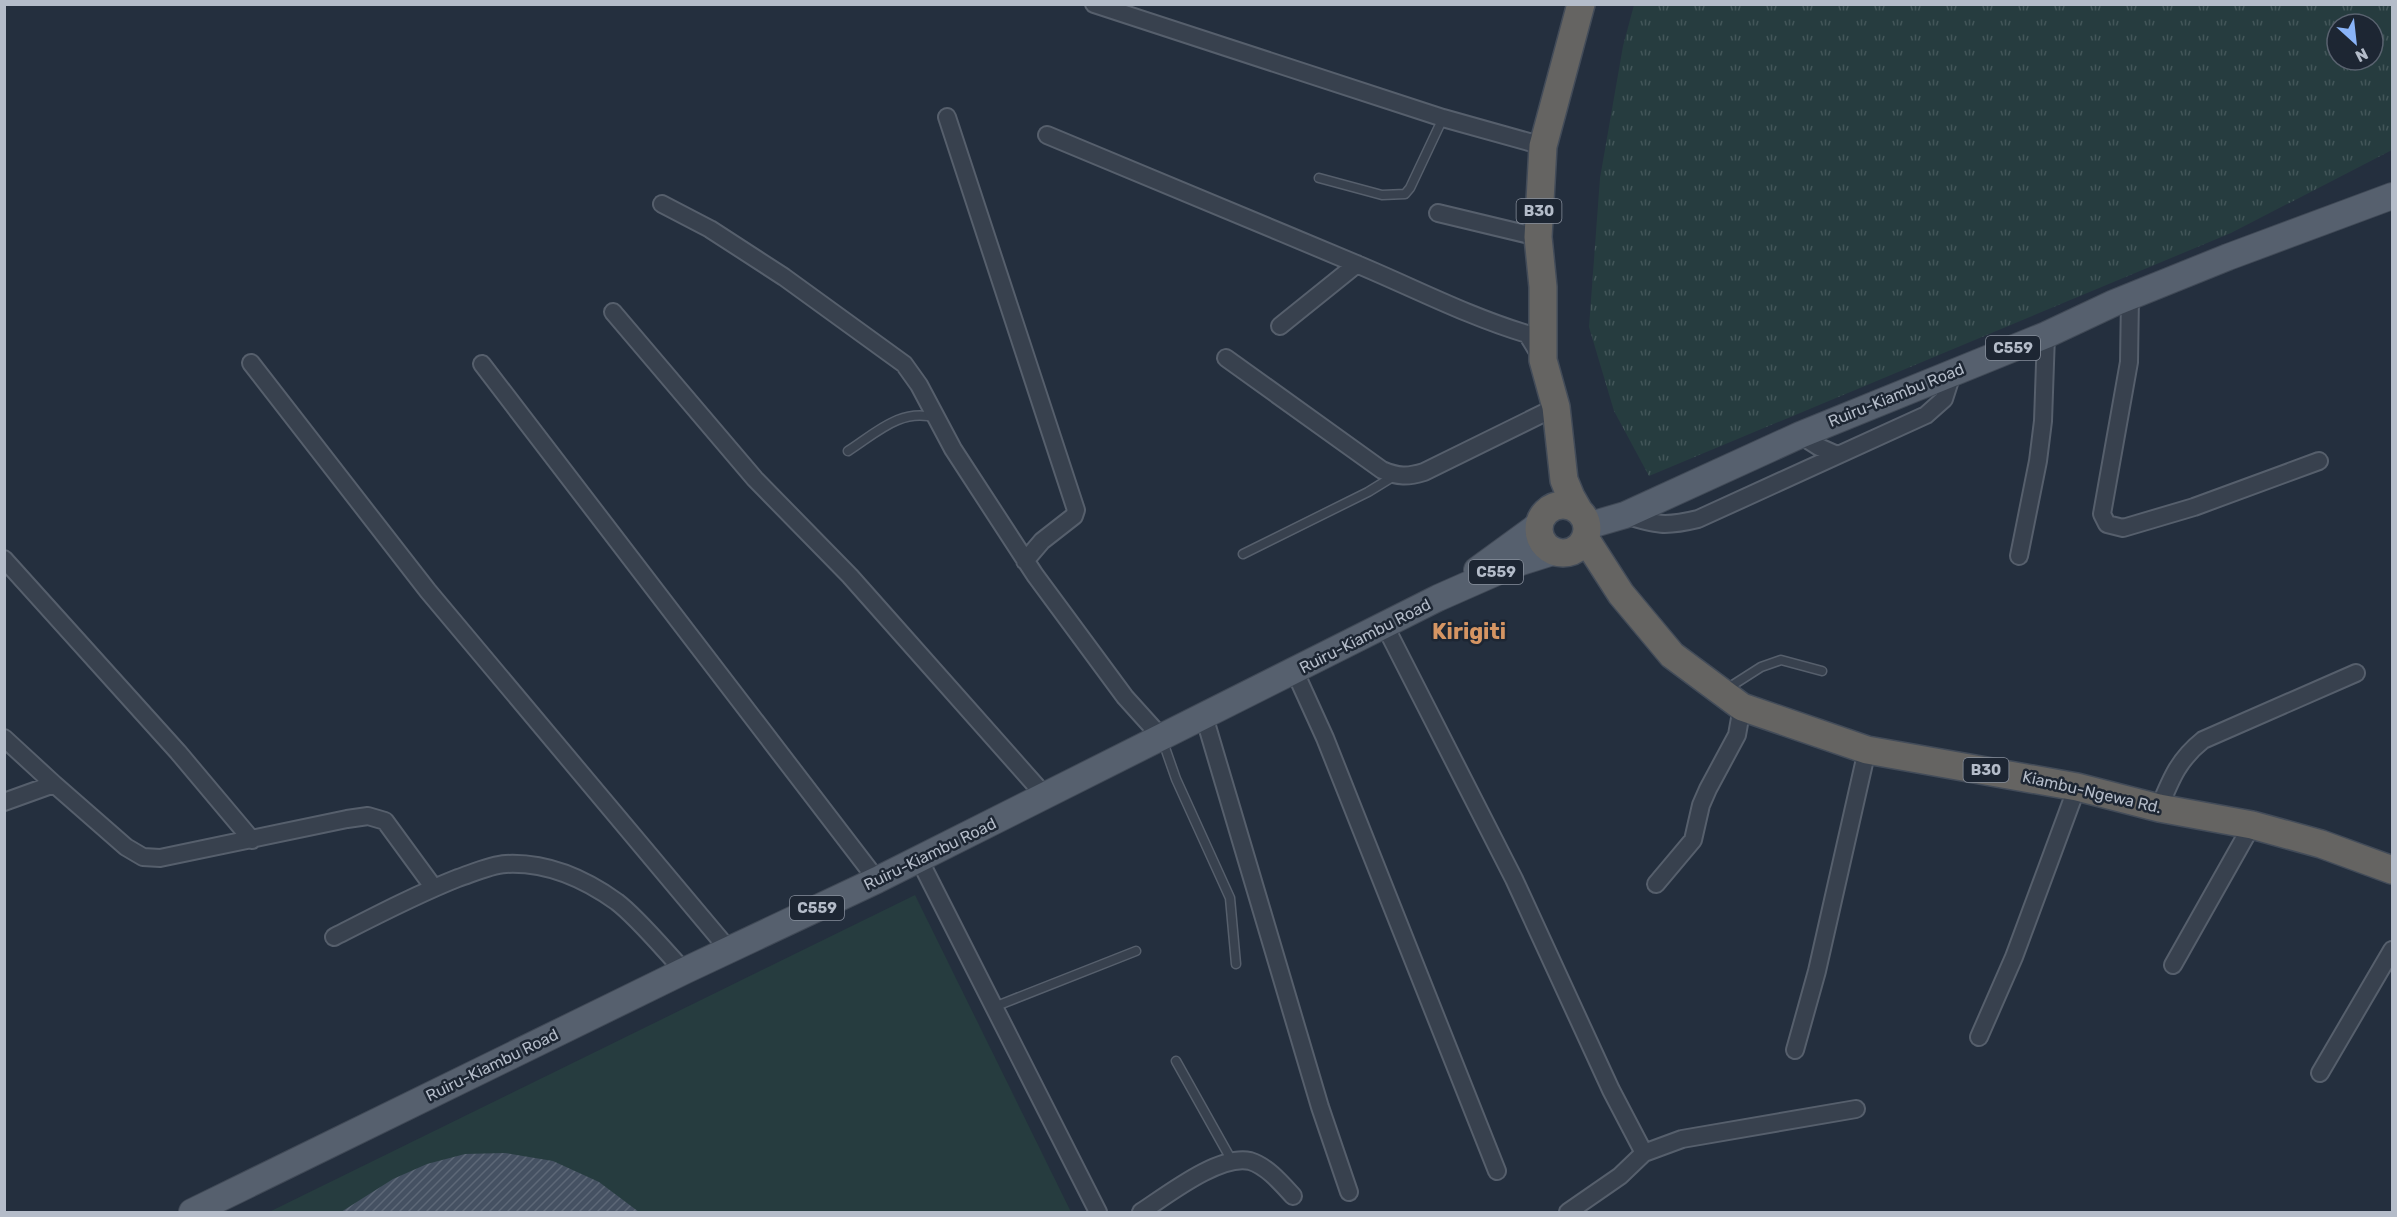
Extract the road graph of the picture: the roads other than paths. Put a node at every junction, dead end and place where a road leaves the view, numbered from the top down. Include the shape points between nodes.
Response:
1 (1094, 4) edge
2 (1581, 4) edge
3 (947, 117) dead end
4 (1443, 118) junction
5 (1047, 135) dead end
6 (1543, 146) junction
7 (1319, 178) dead end
8 (2392, 196) edge
9 (662, 204) dead end
10 (1437, 213) dead end
11 (1538, 237) junction
12 (1357, 264) junction
13 (2130, 297) junction
14 (613, 312) dead end
15 (1280, 326) dead end
16 (2046, 335) junction
17 (1226, 358) dead end
18 (1543, 360) junction
19 (251, 363) dead end
20 (482, 364) dead end
21 (1953, 371) junction
22 (1557, 414) junction
23 (936, 418) junction
24 (1800, 435) junction
25 (848, 452) dead end
26 (1837, 454) junction
27 (2319, 461) dead end
28 (1394, 476) junction
29 (1631, 512) junction
30 (1542, 519) junction
31 (1575, 536) junction
32 (1244, 554) dead end
33 (2019, 556) dead end
34 (4, 559) edge
35 (1025, 561) junction
36 (1438, 598) junction
37 (1385, 626) junction
38 (1822, 671) dead end
39 (1295, 672) junction
40 (2355, 673) dead end
41 (1732, 700) junction
42 (1204, 716) junction
43 (4, 738) edge
44 (1162, 738) junction
45 (1867, 750) junction
46 (54, 784) junction
47 (2077, 787) junction
48 (1046, 796) junction
49 (4, 802) edge
50 (2159, 808) junction
51 (2252, 825) junction
52 (252, 840) junction
53 (919, 859) junction
54 (2392, 870) edge
55 (877, 880) junction
56 (1656, 884) dead end
57 (434, 888) junction
58 (334, 937) dead end
59 (729, 950) junction
60 (2392, 950) edge
61 (1136, 951) dead end
62 (1236, 964) dead end
63 (2173, 965) dead end
64 (684, 971) junction
65 (994, 1007) junction
66 (1979, 1038) dead end
67 (1795, 1050) dead end
68 (1176, 1061) dead end
69 (2320, 1073) dead end
70 (1856, 1109) dead end
71 (1644, 1153) junction
72 (1232, 1161) junction
73 (1497, 1171) dead end
74 (1349, 1192) dead end
75 (1293, 1196) dead end
76 (192, 1212) edge
77 (1098, 1212) edge
78 (1141, 1212) edge
79 (1568, 1212) edge

1 - 4 street
2 - 6 highway, B30
3 - 35 street via 1076,510
4 - 6 street
4 - 7 lane via 1405,194 1382,195
5 - 12 street
6 - 11 highway, B30
8 - 13 main road, Ruiru-Kiambu Road / C559
9 - 23 street via 775,271 904,364
10 - 11 street
11 - 18 highway, B30 via 1544,287
12 - 15 street
12 - 18 street via 1448,305 1527,334
13 - 16 main road, Ruiru-Kiambu Road / C559
13 - 27 street via 2129,362 2102,514 2107,524 2123,528 2194,507
14 - 48 street via 755,480 850,576
16 - 21 main road, Ruiru-Kiambu Road / C559
16 - 33 street via 2041,431
17 - 28 street
18 - 22 highway, B30
19 - 59 street via 428,591
20 - 55 street
21 - 24 main road, Ruiru-Kiambu Road / C559
21 - 26 street via 1944,399 1936,408
22 - 28 street via 1424,472
22 - 30 highway, B30
22 - 31 highway, B30
23 - 25 lane via 913,414 898,419
23 - 35 street
24 - 26 street
24 - 29 main road, Ruiru-Kiambu Road / C559
26 - 29 street via 1698,519 1672,525 1653,524
28 - 32 lane
29 - 31 main road, Ruiru-Kiambu Road
30 - 31 highway, B30 via 1542,541
30 - 31 highway via 1555,507 1574,507
30 - 36 main road, C559
31 - 36 main road, C559
31 - 41 highway, Kiambu-Ngewa Rd. / B30 via 1672,655
34 - 52 street
35 - 44 street via 1125,697
36 - 37 main road, Ruiru-Kiambu Road / C559
37 - 39 main road, Ruiru-Kiambu Road / C559
37 - 71 street via 1514,879
38 - 41 lane via 1781,660 1753,672
39 - 42 main road, Ruiru-Kiambu Road / C559
39 - 73 street
40 - 50 street via 2203,740 2180,762
41 - 45 highway, Kiambu-Ngewa Rd. / B30
41 - 56 street via 1737,735 1705,797 1693,840
42 - 44 main road, Ruiru-Kiambu Road / C559
42 - 74 street via 1317,1098
43 - 46 street
44 - 48 main road, Ruiru-Kiambu Road / C559
44 - 62 lane via 1176,779 1230,898
45 - 47 highway, Kiambu-Ngewa Rd. / B30
45 - 67 street
46 - 49 street
46 - 52 street via 126,847 143,857 176,856
47 - 50 highway, Kiambu-Ngewa Rd. / B30
47 - 66 street via 2014,957
48 - 53 main road, Ruiru-Kiambu Road / C559
50 - 51 highway, Kiambu-Ngewa Rd. / B30
51 - 54 highway, Kiambu-Ngewa Rd. / B30 via 2321,844
51 - 63 street
52 - 57 street via 375,816 385,821
53 - 55 main road, Ruiru-Kiambu Road / C559
53 - 65 street
55 - 59 main road, Ruiru-Kiambu Road / C559
57 - 58 street
57 - 64 street via 504,864 556,870 590,884 619,904
59 - 64 main road, Ruiru-Kiambu Road / C559
60 - 69 street
61 - 65 lane
64 - 76 main road, Ruiru-Kiambu Road / C559
65 - 77 street
68 - 72 lane
70 - 71 street via 1682,1139
71 - 79 street via 1620,1176
72 - 75 street via 1260,1166
72 - 78 street via 1203,1173

